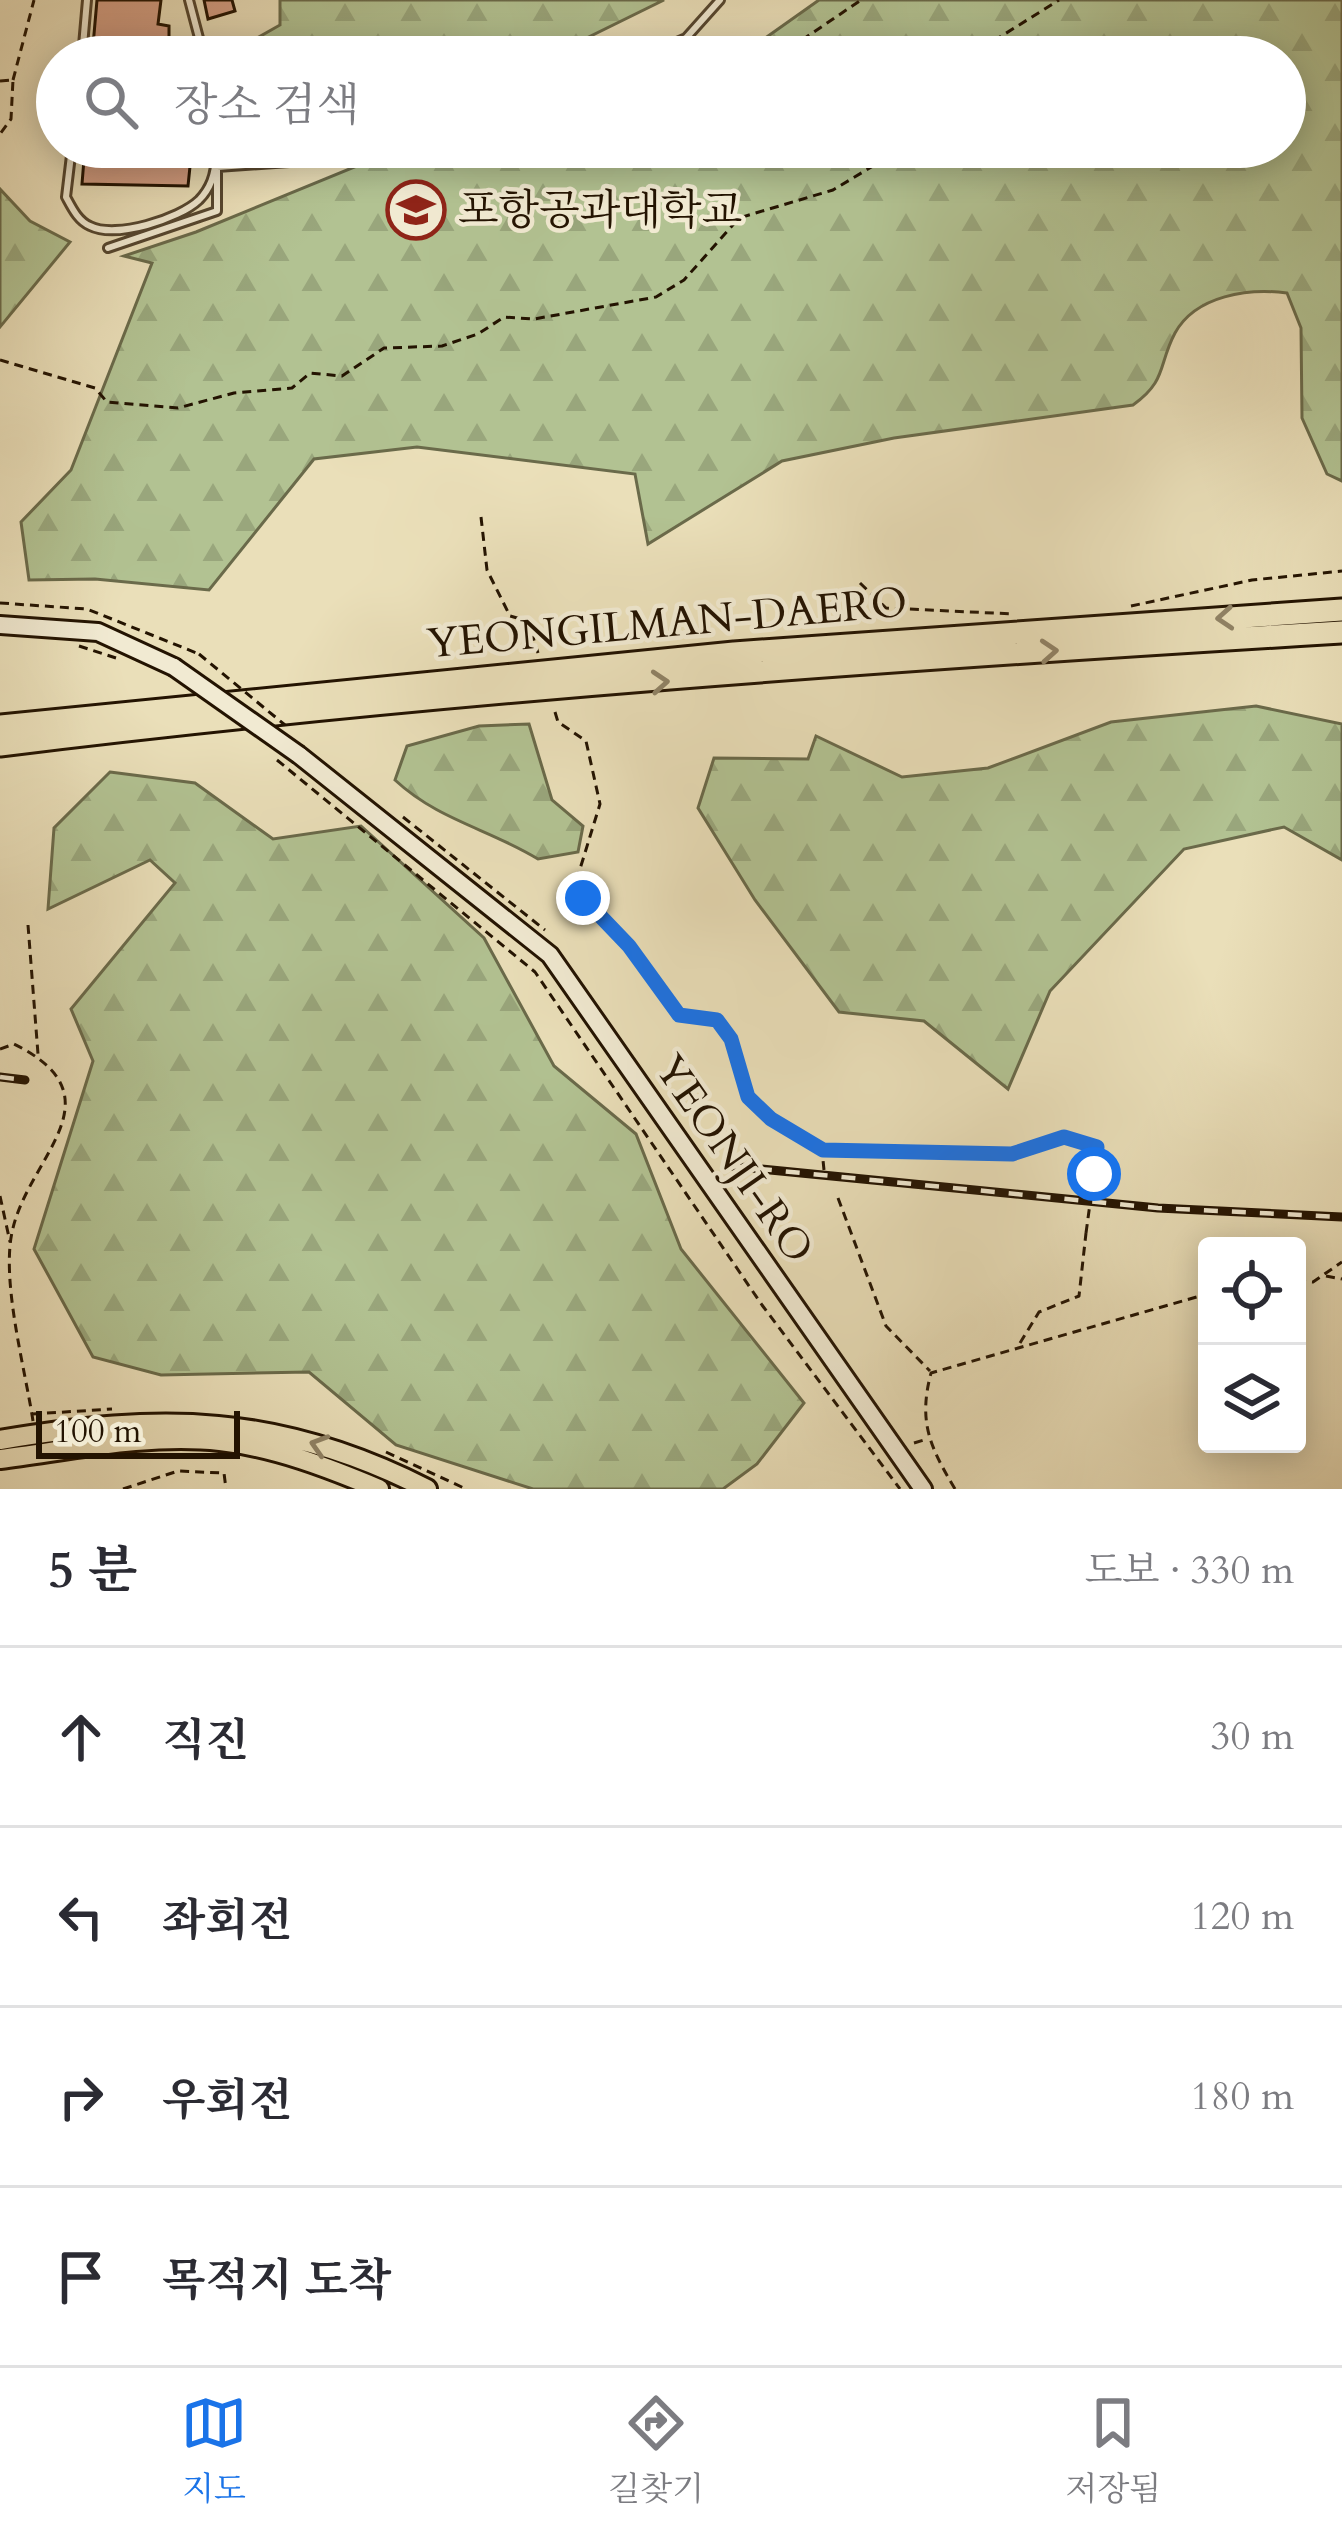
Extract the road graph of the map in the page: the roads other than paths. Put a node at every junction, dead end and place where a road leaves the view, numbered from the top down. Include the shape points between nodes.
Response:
1 (87, 0) edge
2 (189, 0) edge
3 (720, 0) edge
4 (84, 36) edge
5 (198, 36) edge
6 (688, 36) edge
7 (69, 168) edge
8 (216, 168) edge
9 (217, 168) edge
10 (108, 248) dead end
11 (1342, 610) edge
12 (0, 625) edge
13 (1342, 632) edge
14 (0, 726) edge
15 (0, 745) edge
16 (0, 1440) edge
17 (0, 1460) edge
18 (379, 1489) edge
19 (427, 1489) edge
20 (922, 1489) edge

1 - 4 lane
2 - 5 lane
3 - 6 lane
7 - 8 lane via 66,197 88,226 104,230 183,211 202,197
9 - 10 lane via 217,211
11 -> 14 highway, YEONGILMAN-DAERO via 734,653
12 - 20 main road, YEONJI-RO, bridge via 98,632 174,667 299,755 550,955
15 -> 13 highway, YEONGILMAN-DAERO via 596,686
19 -> 16 main road via 321,1444 236,1424 106,1422
17 - 18 main road via 127,1443 220,1441 319,1464

